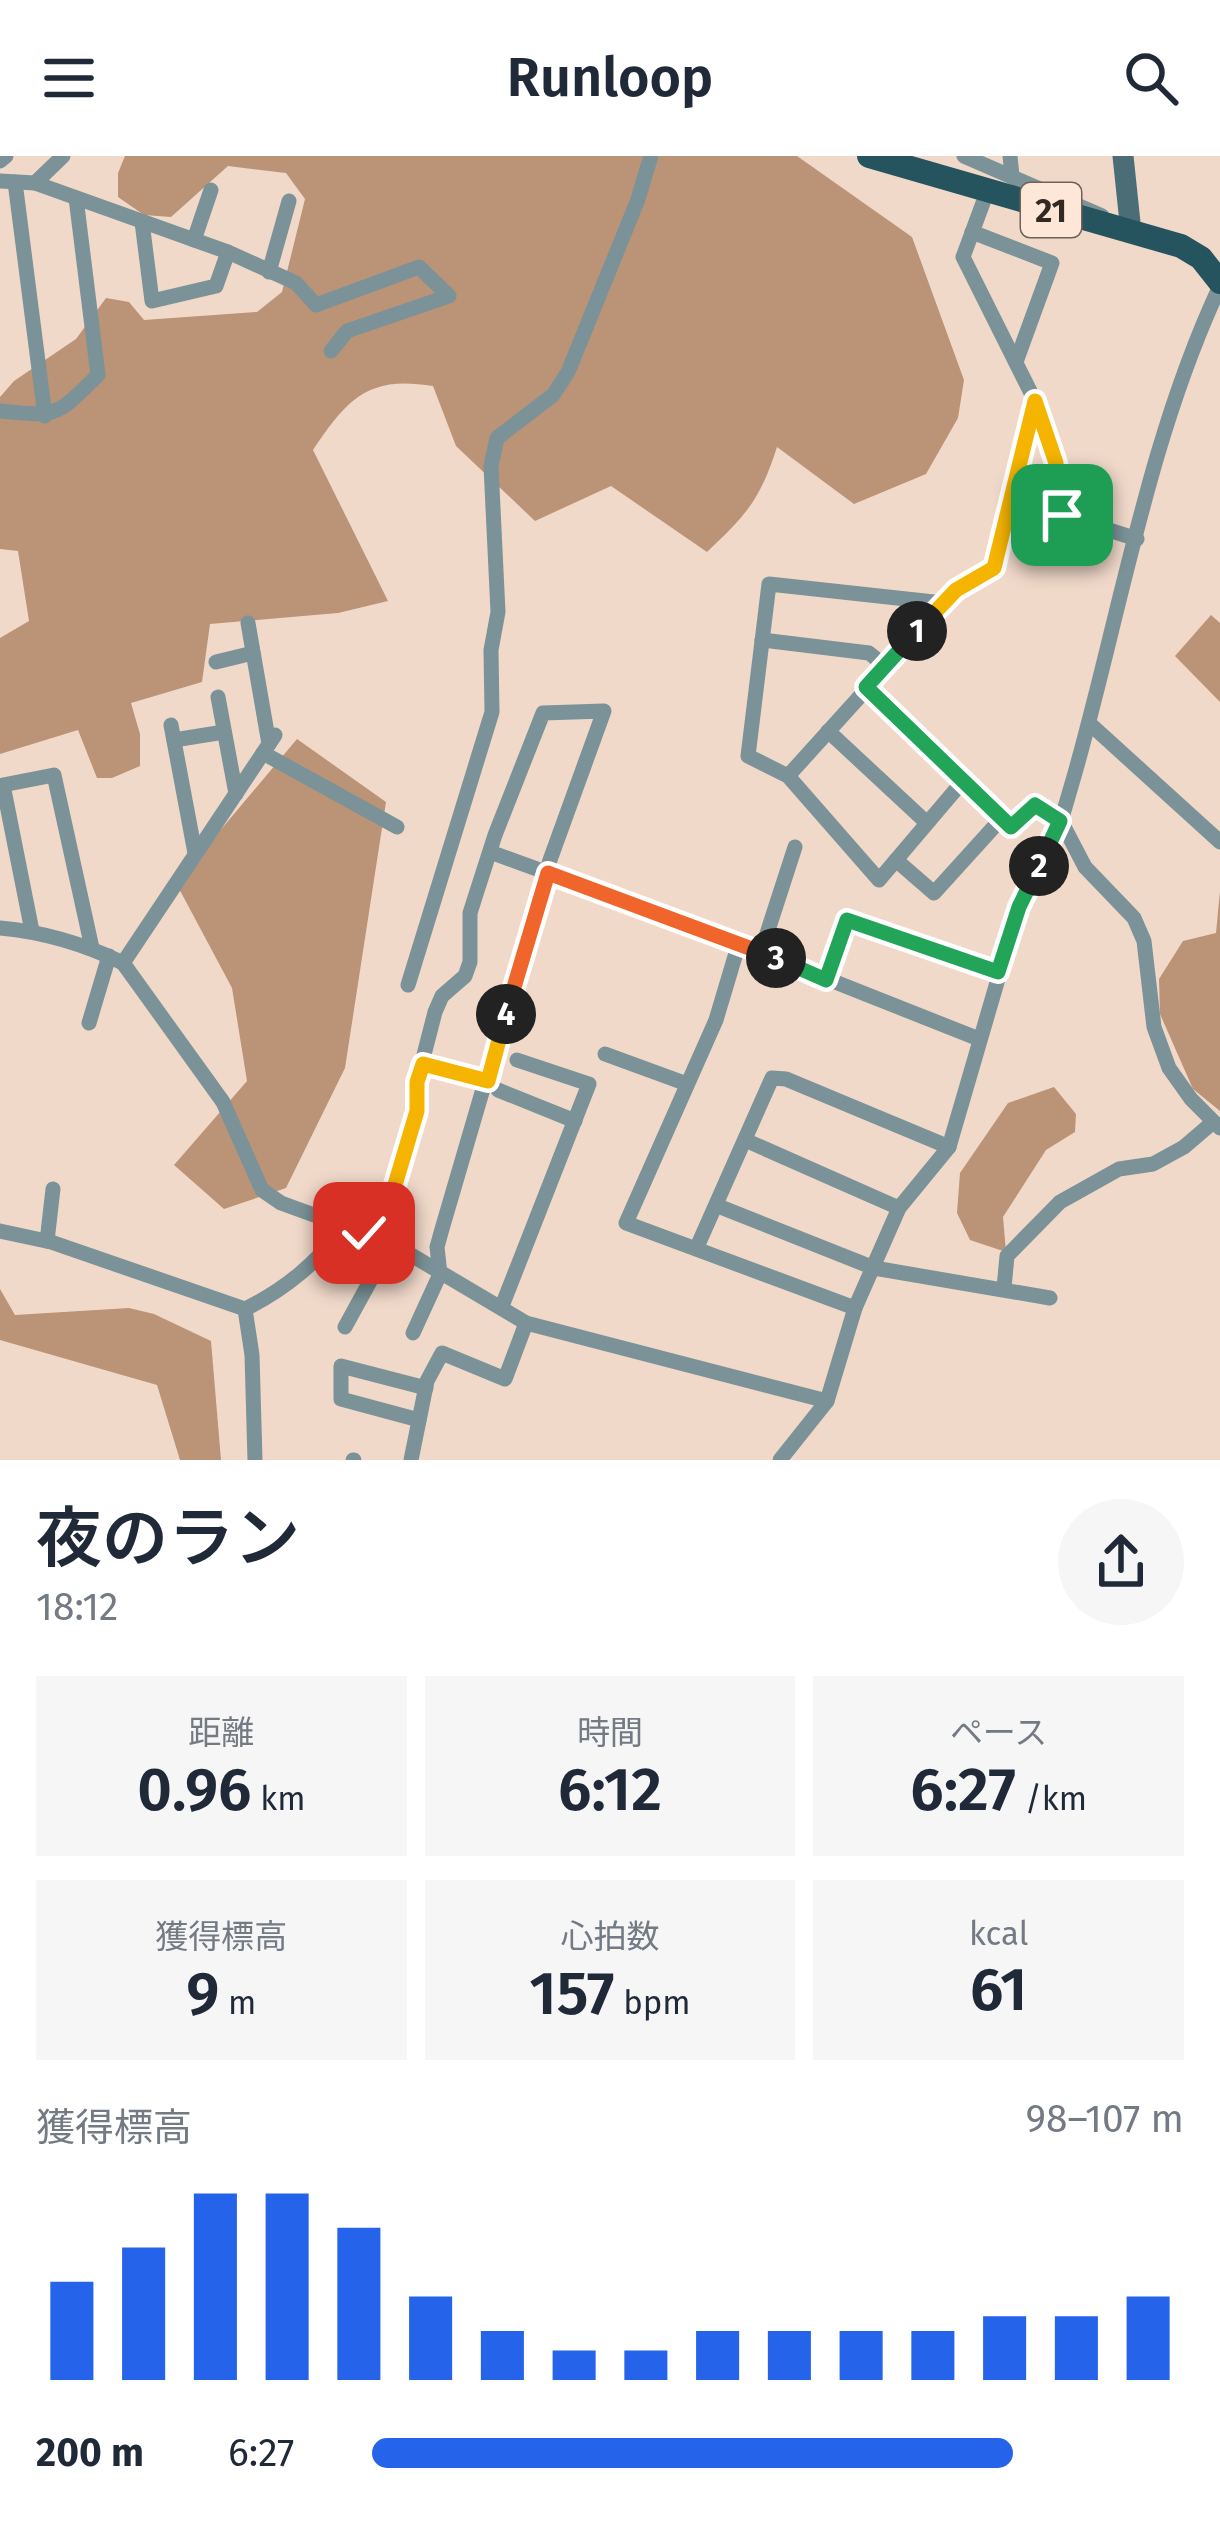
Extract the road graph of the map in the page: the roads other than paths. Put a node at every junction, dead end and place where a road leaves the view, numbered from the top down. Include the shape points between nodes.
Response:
1 (63, 156) edge
2 (651, 156) edge
3 (869, 156) edge
4 (964, 156) edge
5 (1010, 156) edge
6 (1123, 156) edge
7 (1012, 176) junction
8 (8, 182) edge
9 (35, 183) junction
10 (212, 190) dead end
11 (987, 192) junction
12 (76, 198) junction
13 (289, 201) dead end
14 (142, 222) junction
15 (972, 232) junction
16 (1131, 232) junction
17 (194, 240) junction
18 (228, 252) junction
19 (269, 272) junction
20 (1220, 284) edge
21 (332, 351) dead end
22 (1016, 362) junction
23 (1035, 401) junction
24 (0, 411) edge
25 (45, 416) junction
26 (1137, 539) junction
27 (944, 603) junction
28 (248, 623) dead end
29 (762, 640) junction
30 (253, 653) junction
31 (215, 662) dead end
32 (885, 666) junction
33 (866, 687) junction
34 (218, 697) dead end
35 (1089, 723) junction
36 (828, 731) junction
37 (224, 732) junction
38 (269, 744) junction
39 (788, 776) junction
40 (963, 781) junction
41 (236, 794) junction
42 (1002, 818) junction
43 (1060, 821) junction
44 (926, 824) junction
45 (397, 827) dead end
46 (1220, 842) edge
47 (795, 847) dead end
48 (490, 852) junction
49 (195, 853) junction
50 (896, 860) junction
51 (548, 873) junction
52 (0, 928) edge
53 (32, 931) junction
54 (739, 943) junction
55 (92, 948) junction
56 (760, 952) junction
57 (116, 959) junction
58 (998, 972) junction
59 (826, 980) junction
60 (408, 985) dead end
61 (89, 1023) dead end
62 (979, 1039) junction
63 (605, 1054) dead end
64 (518, 1060) dead end
65 (423, 1064) junction
66 (687, 1084) junction
67 (492, 1086) junction
68 (575, 1121) junction
69 (1216, 1125) edge
70 (745, 1140) junction
71 (949, 1147) junction
72 (53, 1189) dead end
73 (718, 1206) junction
74 (899, 1208) junction
75 (345, 1227) junction
76 (0, 1231) edge
77 (364, 1233) junction
78 (47, 1241) junction
79 (391, 1243) junction
80 (697, 1247) junction
81 (874, 1268) junction
82 (440, 1274) junction
83 (1004, 1288) junction
84 (1050, 1298) dead end
85 (502, 1306) junction
86 (855, 1308) junction
87 (245, 1309) junction
88 (526, 1322) junction
89 (345, 1327) dead end
90 (413, 1333) dead end
91 (426, 1388) junction
92 (826, 1401) junction
93 (419, 1420) junction
94 (255, 1460) edge
95 (411, 1460) edge
96 (780, 1460) edge

1 - 9 street
2 - 60 street via 568,372 553,395 497,439 492,712
3 - 11 main road, 21
4 - 7 street
5 - 7 street
6 - 16 street
7 - 16 street
8 - 9 street
8 - 25 street
9 - 12 street
10 - 17 street
11 - 15 street
11 - 16 main road, 21
12 - 14 street
12 - 25 street via 98,375 60,412
13 - 19 street
14 - 17 street
14 - 18 street via 152,301 216,286
15 - 22 street via 963,257
15 - 22 street via 1052,262
16 - 20 main road, 21 via 1202,258
17 - 18 street
18 - 19 street
19 - 21 street via 296,283 316,304 419,267 449,296 347,332
20 - 26 street via 1165,422
22 - 23 street
23 - 26 street via 1056,463 1062,515
23 - 27 street via 994,568
24 - 25 street
26 - 35 street
27 - 29 street via 769,584
27 - 32 street
28 - 30 street
29 - 32 street via 869,652
29 - 39 street via 748,756
30 - 31 street
30 - 38 street
32 - 33 street
33 - 36 street
33 - 40 street
34 - 37 street
35 - 43 street
35 - 46 street
36 - 39 street
36 - 44 street
37 - 41 street
37 - 49 street via 172,732
38 - 41 street
38 - 45 street
39 - 50 street via 879,880
40 - 42 street
40 - 44 street
41 - 49 street
42 - 43 street via 1011,827 1035,805
42 - 50 street via 934,893
43 - 58 street
43 - 69 street via 1085,867 1134,918 1169,1068
44 - 50 street
47 - 56 street
48 - 51 street
48 - 51 street via 543,712 604,711
48 - 65 street via 470,913 470,962 442,996
49 - 57 street
51 - 54 street
51 - 67 street
52 - 53 street
53 - 55 street
53 - 55 street via 3,785 54,775
54 - 56 street
54 - 66 street
55 - 57 street
56 - 59 street
57 - 61 street
57 - 75 street via 223,1102 262,1190
58 - 59 street via 847,920
58 - 62 street
59 - 62 street
62 - 71 street
63 - 66 street
64 - 68 street via 589,1084
65 - 67 street
65 - 77 street via 389,1205
66 - 80 street via 626,1223
67 - 68 street
67 - 82 street via 437,1247
68 - 85 street
69 - 83 street via 1153,1164 1119,1169 1060,1202 1007,1256
70 - 71 street via 772,1078
70 - 73 street
70 - 74 street
71 - 74 street
72 - 78 street
73 - 80 street
73 - 81 street
74 - 81 street
75 - 77 street
75 - 87 street via 314,1265
76 - 78 street
77 - 79 street
78 - 87 street
79 - 82 street
79 - 89 street
80 - 86 street
81 - 83 street
81 - 86 street
82 - 85 street
82 - 90 street
83 - 84 street
85 - 88 street
86 - 92 street
87 - 94 street
88 - 91 street via 506,1379 442,1353
88 - 92 street
91 - 93 street
91 - 93 street via 341,1366 340,1399
92 - 96 street
93 - 95 street

